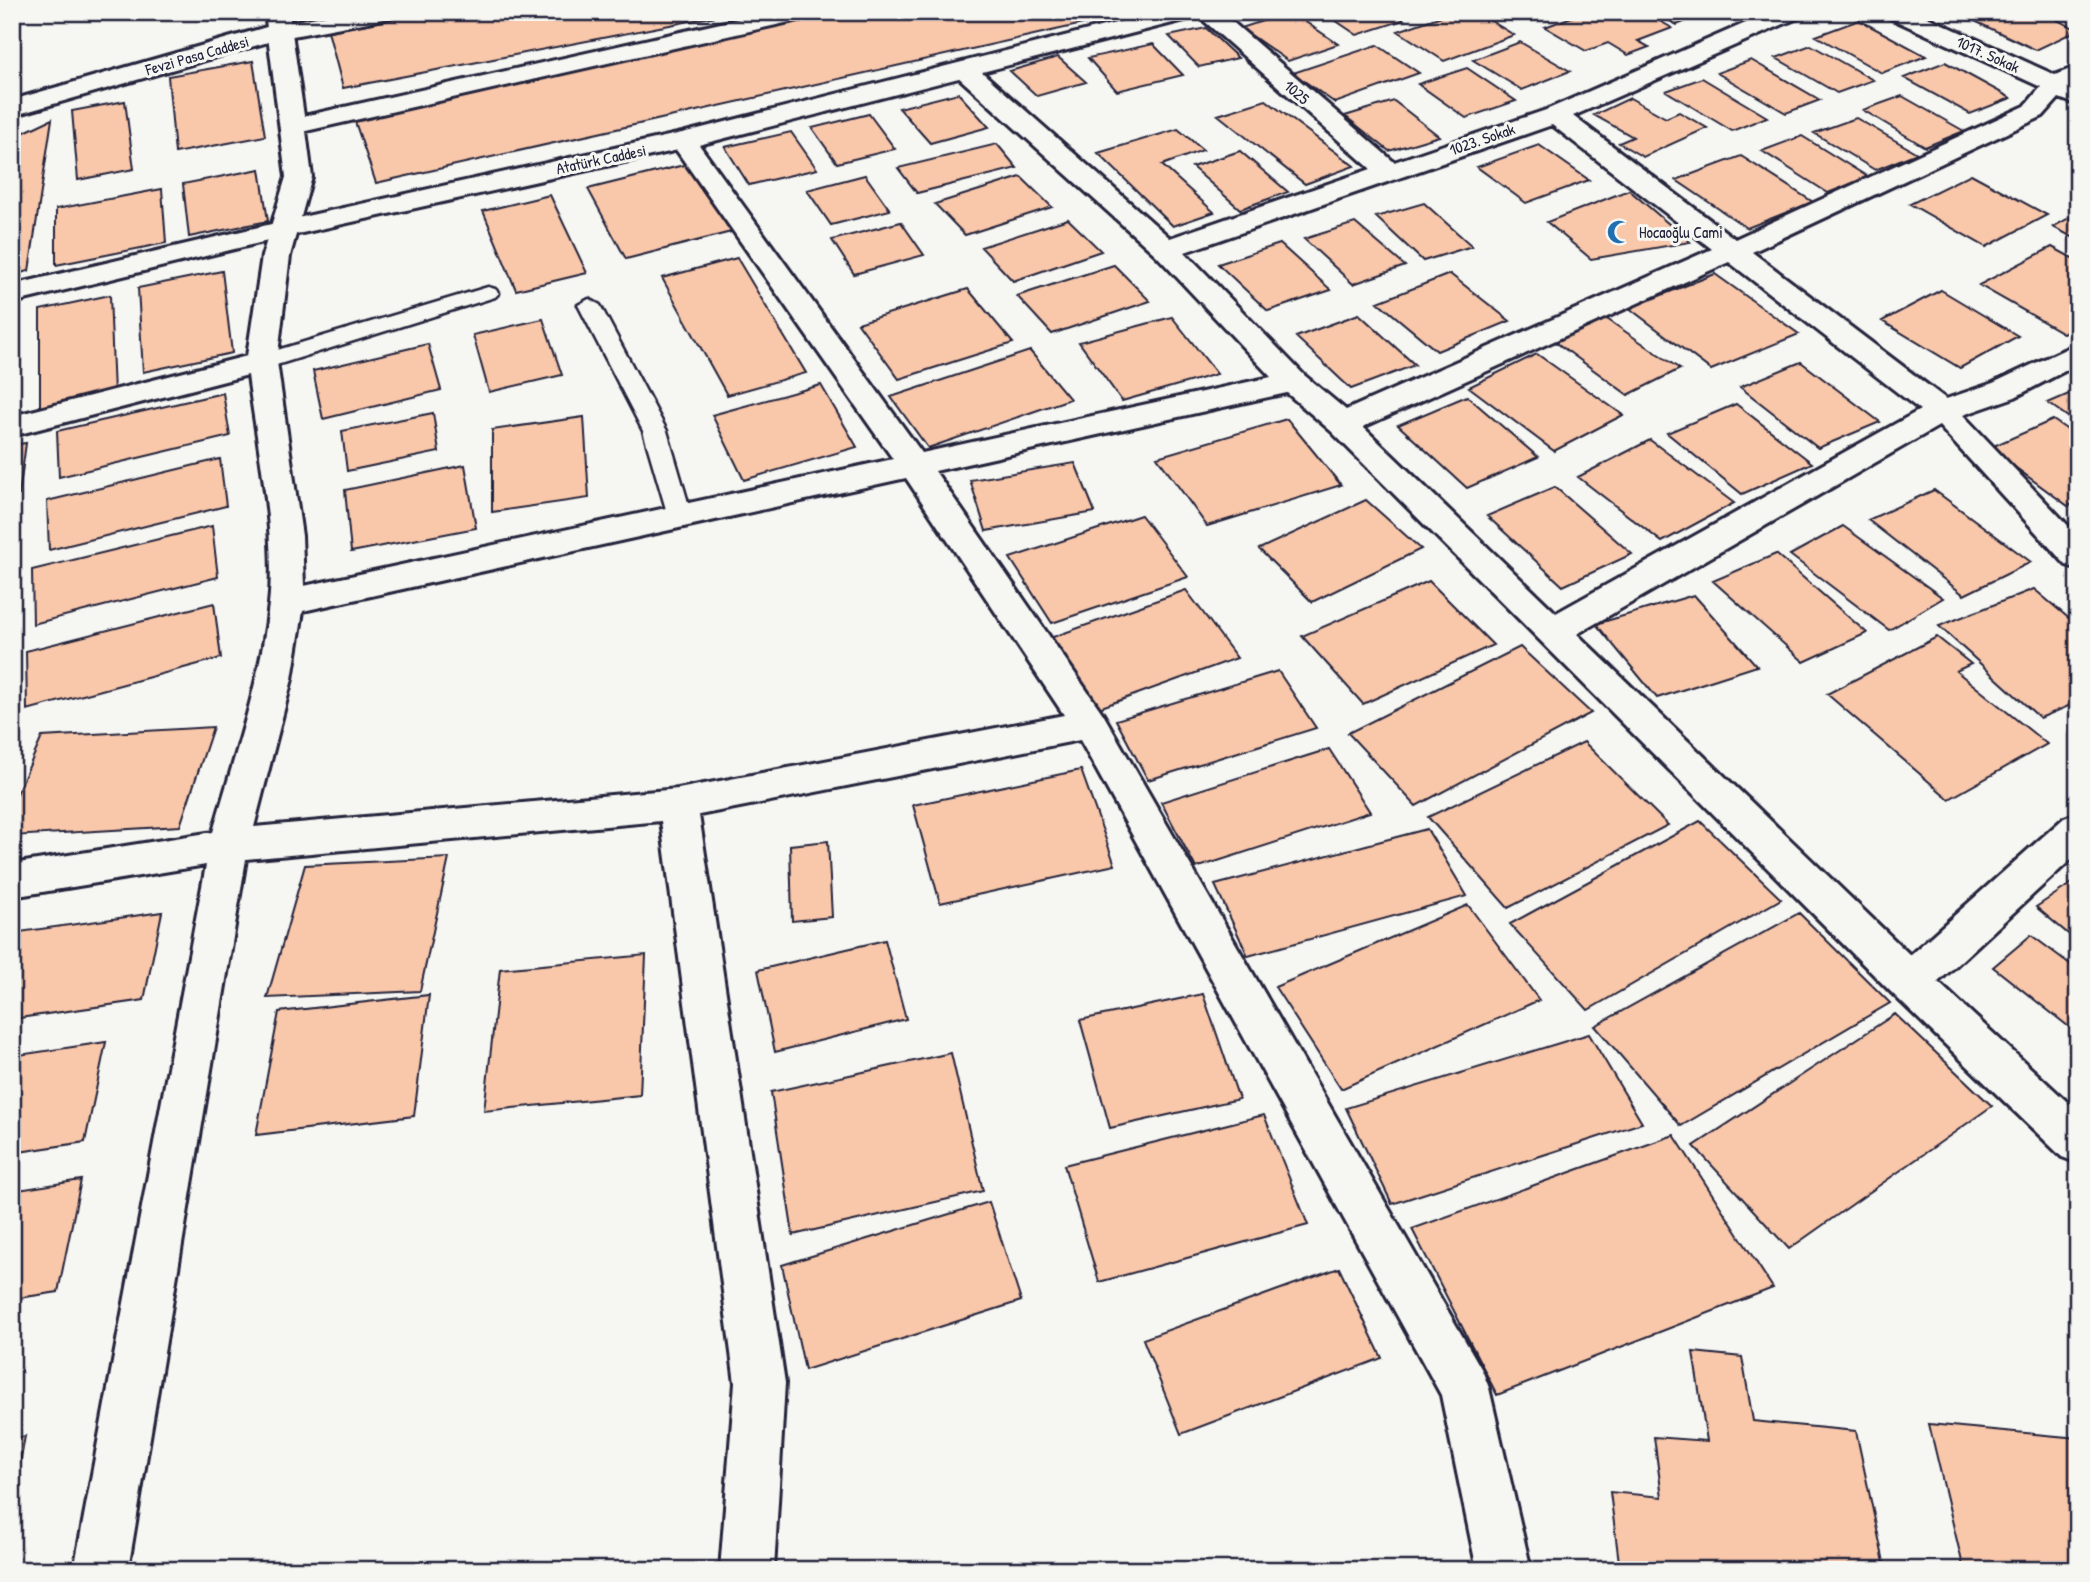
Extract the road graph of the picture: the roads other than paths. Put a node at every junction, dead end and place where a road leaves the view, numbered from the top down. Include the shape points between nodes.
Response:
1 (384, 12) edge
2 (803, 12) edge
3 (1188, 12) edge
4 (1206, 12) edge
5 (1792, 12) edge
6 (1896, 12) edge
7 (278, 22) edge
8 (965, 70) junction
9 (2070, 86) edge
10 (12, 108) edge
11 (1555, 115) junction
12 (292, 126) junction
13 (684, 141) junction
14 (1389, 171) junction
15 (284, 229) junction
16 (1166, 249) junction
17 (1733, 250) junction
18 (488, 293) dead end
19 (12, 295) edge
20 (589, 305) dead end
21 (2078, 352) edge
22 (262, 362) junction
23 (1293, 382) junction
24 (1942, 411) junction
25 (1342, 424) junction
26 (12, 426) edge
27 (913, 464) junction
28 (680, 516) junction
29 (2078, 557) edge
30 (288, 602) junction
31 (1553, 631) junction
32 (1090, 724) junction
33 (678, 804) junction
34 (2078, 829) edge
35 (229, 845) junction
36 (12, 881) edge
37 (1909, 982) junction
38 (2078, 1142) edge
39 (101, 1570) edge
40 (747, 1570) edge
41 (1504, 1570) edge

1 - 7 street, Fevzi Pasa Caddesi
2 - 12 street
3 - 8 street, Atatürk Caddesi
4 - 14 street, 1025
5 - 11 street, 1023. Sokak
6 - 9 street, 1017. Sokak
7 - 10 street, Fevzi Pasa Caddesi
7 - 12 street
8 - 13 street, Atatürk Caddesi
8 - 16 street
9 - 17 street via 2034,111
11 - 14 street, 1023. Sokak
11 - 17 street
12 - 15 street via 299,177
13 - 15 street, Atatürk Caddesi
13 - 27 street
14 - 16 street, 1023. Sokak
15 - 19 street, Atatürk Caddesi
15 - 22 street via 268,298
16 - 23 street
17 - 24 street
17 - 25 street
18 - 22 lane
20 - 28 lane via 656,431
21 - 24 street via 2004,390
22 - 26 street
22 - 30 street via 285,536
23 - 25 street
23 - 27 street
24 - 29 street
24 - 31 street
25 - 31 street
27 - 28 street
27 - 32 street
28 - 30 street
30 - 35 street via 274,679
31 - 37 street
32 - 33 street
32 - 41 street via 1464,1388
33 - 35 street
33 - 40 street via 760,1382
34 - 37 street
35 - 36 street
35 - 39 street
37 - 38 street

